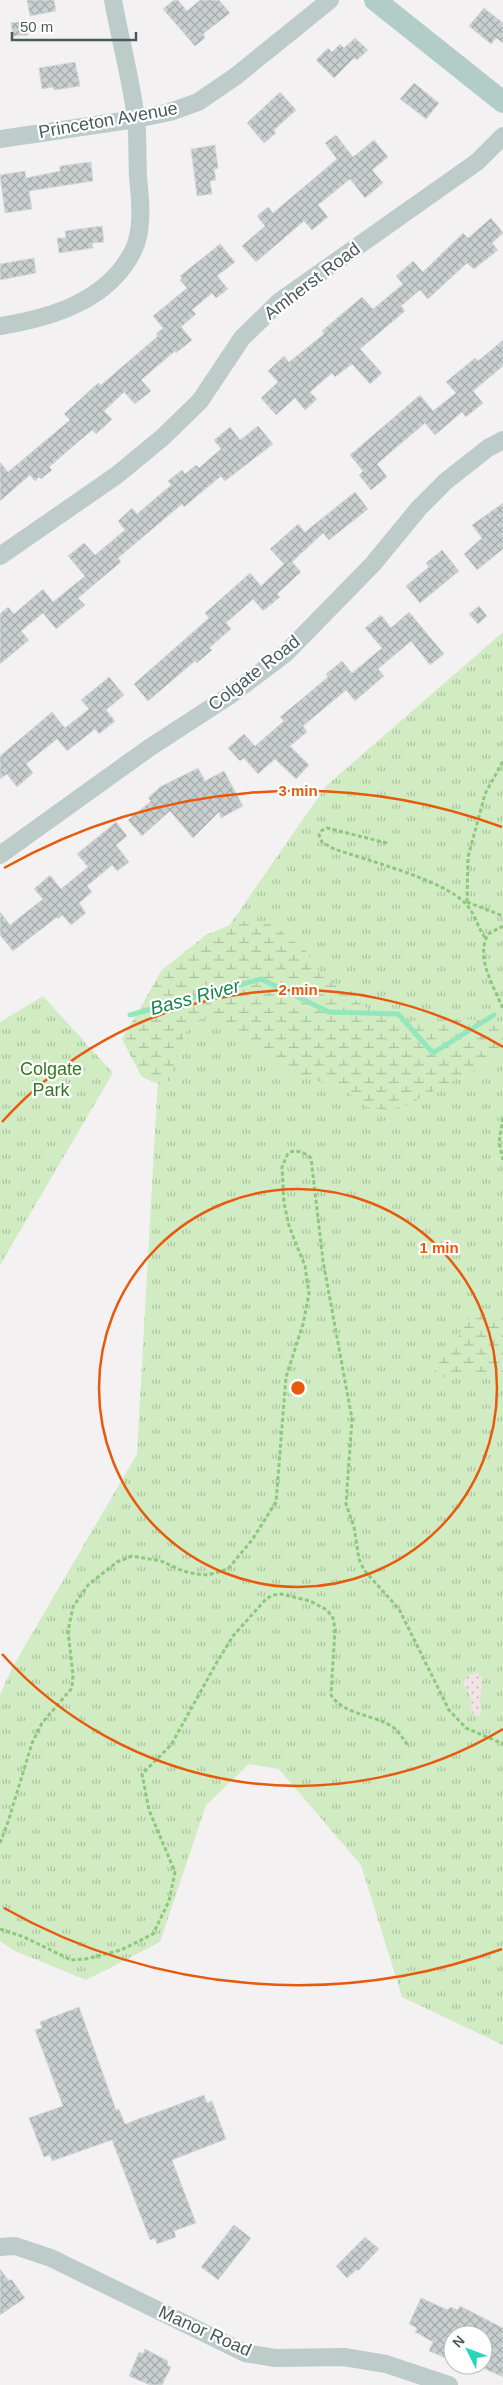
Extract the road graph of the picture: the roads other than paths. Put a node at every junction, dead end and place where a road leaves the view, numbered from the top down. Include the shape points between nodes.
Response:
1 (113, 0) edge
2 (330, 0) edge
3 (375, 0) edge
4 (503, 102) edge
5 (136, 119) junction
6 (503, 136) edge
7 (0, 138) edge
8 (0, 326) edge
9 (503, 440) edge
10 (0, 556) edge
11 (0, 855) edge
12 (0, 2247) edge
13 (449, 2385) edge

1 - 5 street
2 - 5 street, Princeton Avenue via 236,76 198,102
3 - 4 main road
5 - 7 street, Princeton Avenue
5 - 8 street via 141,214 134,250 114,278 96,293 64,311
6 - 10 street, Amherst Road via 477,162 280,301 242,338 200,401 163,437 117,475
9 - 11 street, Colgate Road via 446,481 373,564 286,652
12 - 13 street, Manor Road via 15,2246 51,2258 244,2353 275,2358 344,2357 386,2364

